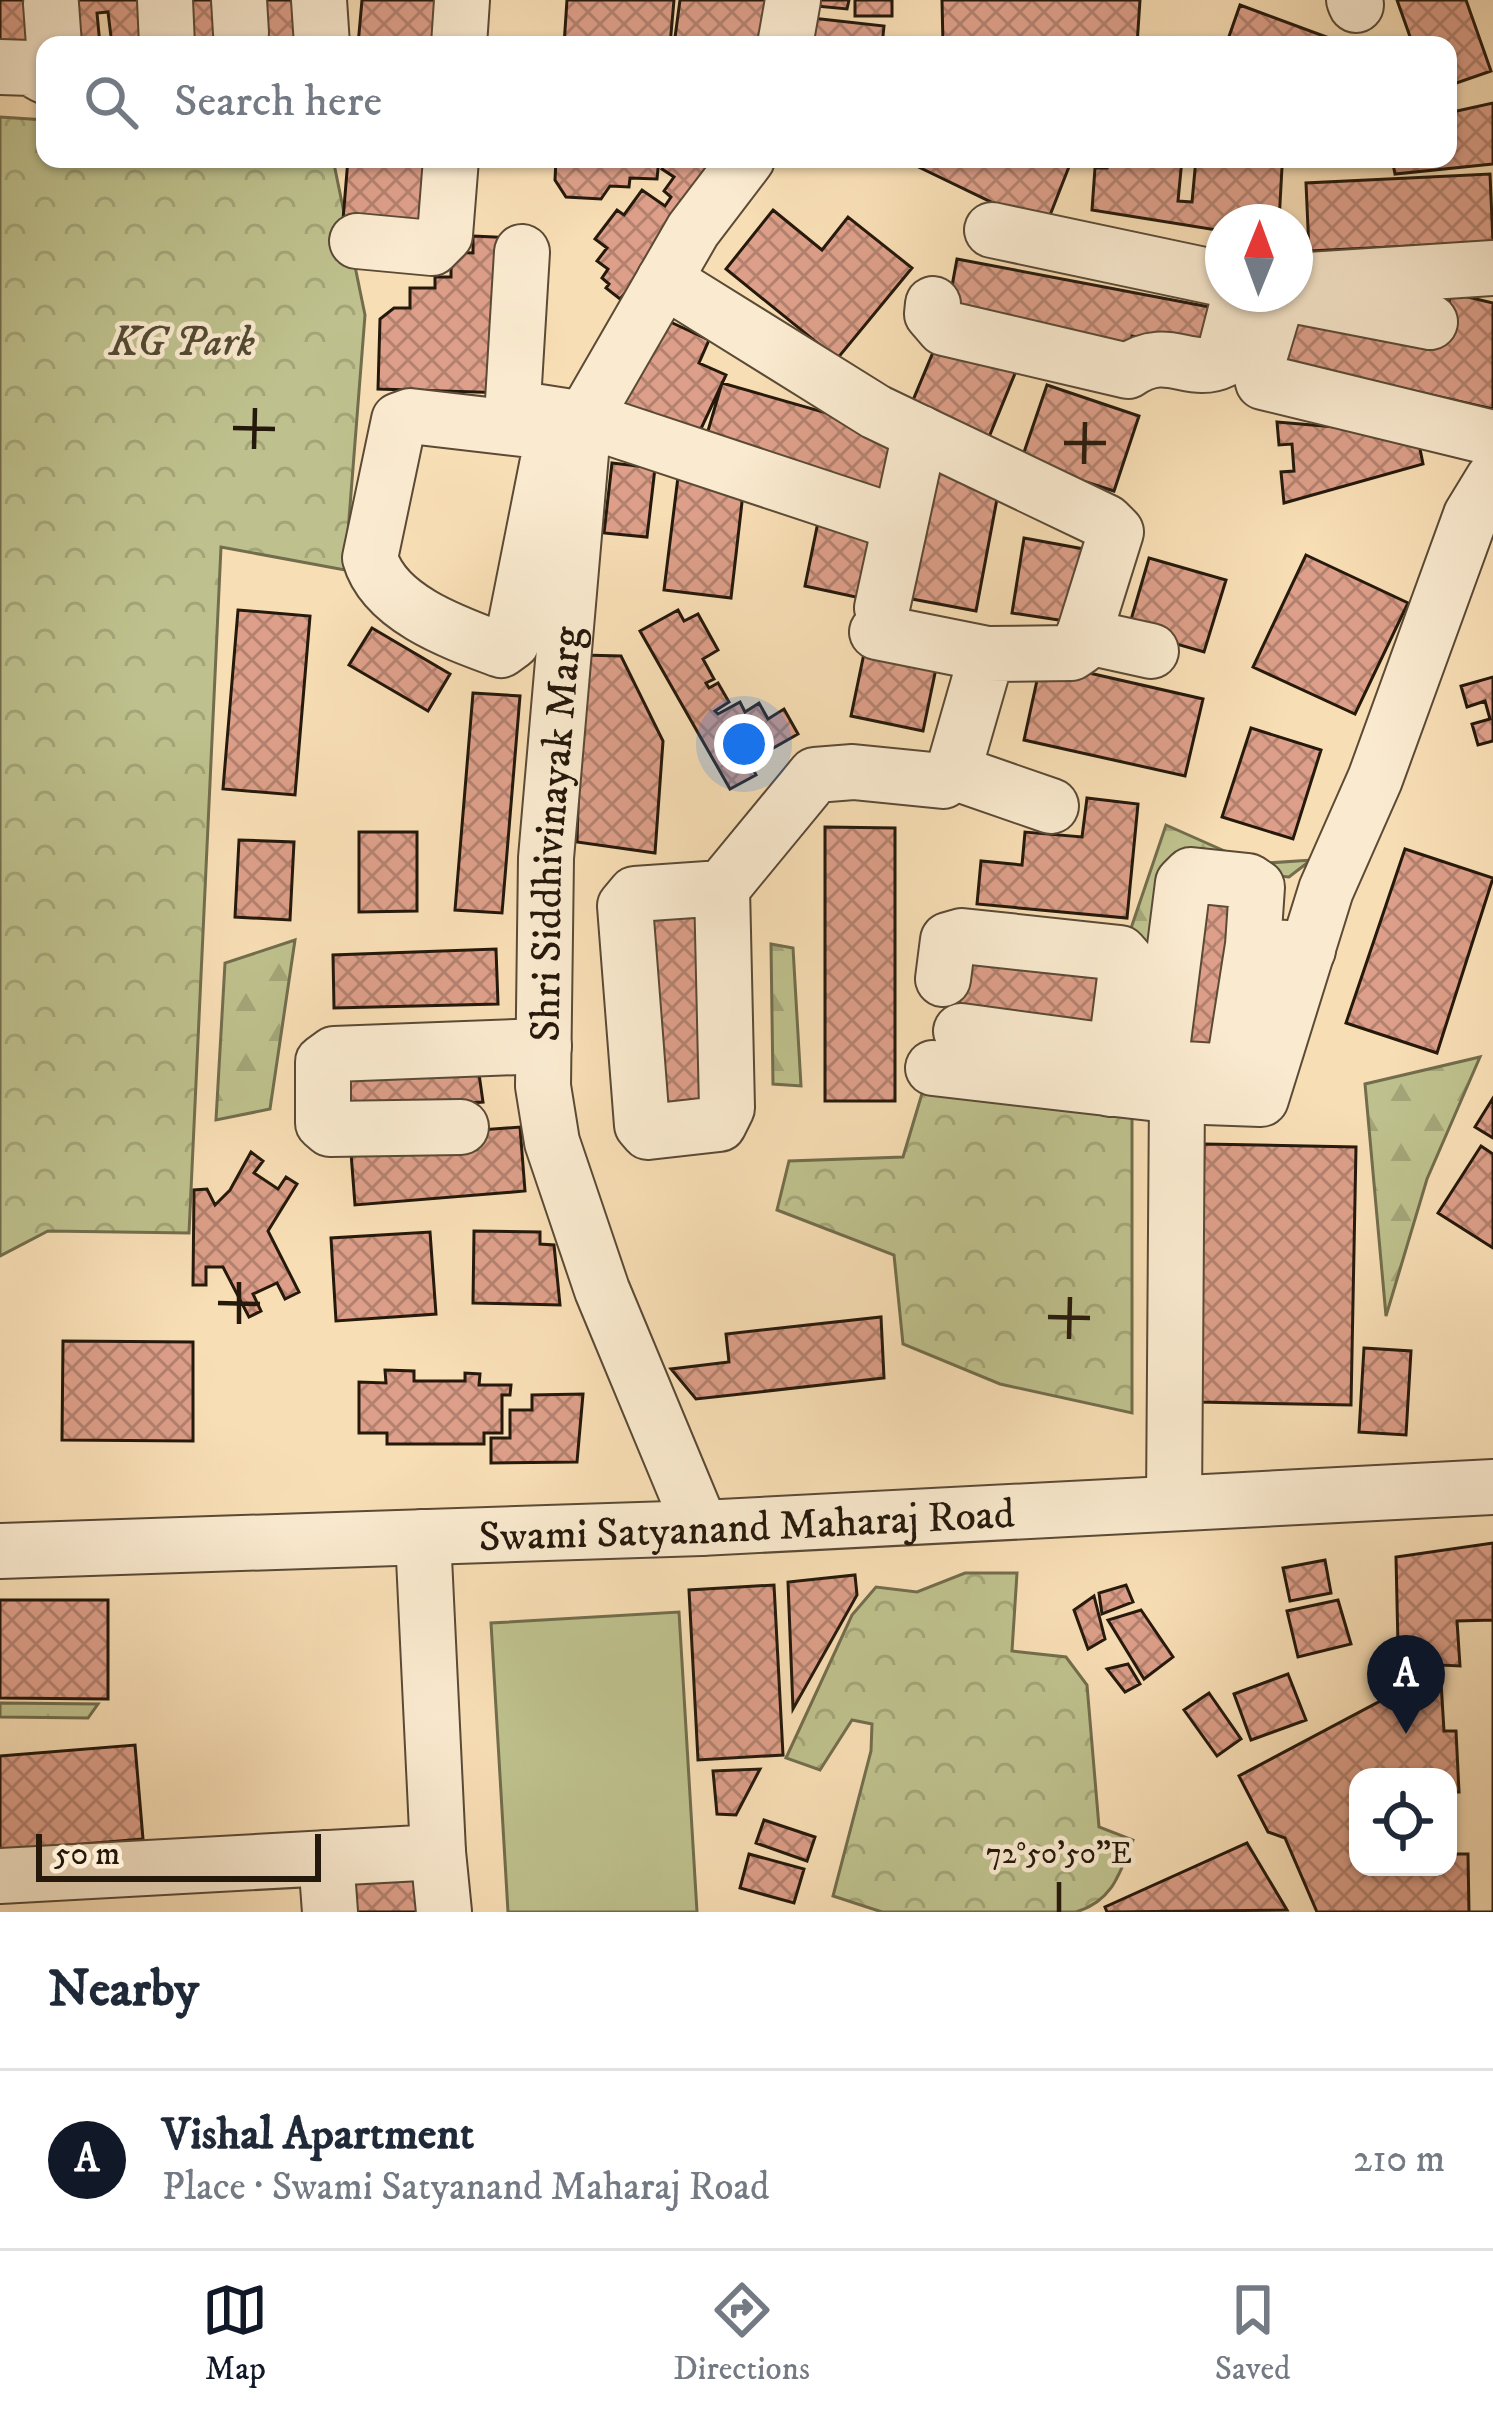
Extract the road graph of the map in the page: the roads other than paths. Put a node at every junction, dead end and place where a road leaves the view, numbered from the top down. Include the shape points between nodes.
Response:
1 (165, 0) edge
2 (320, 0) edge
3 (462, 0) edge
4 (793, 0) edge
5 (167, 36) edge
6 (322, 36) edge
7 (460, 36) edge
8 (787, 36) edge
9 (0, 67) edge
10 (36, 71) edge
11 (450, 168) edge
12 (740, 168) edge
13 (992, 230) dead end
14 (356, 242) dead end
15 (522, 252) dead end
16 (1493, 268) edge
17 (1205, 275) edge
18 (664, 280) junction
19 (1313, 280) edge
20 (933, 304) dead end
21 (1235, 312) edge
22 (1430, 322) dead end
23 (573, 431) junction
24 (920, 433) junction
25 (1493, 438) edge
26 (1493, 478) edge
27 (898, 523) junction
28 (1084, 636) junction
29 (1151, 652) dead end
30 (987, 654) junction
31 (952, 772) junction
32 (1051, 806) dead end
33 (722, 888) dead end
34 (1253, 945) dead end
35 (1308, 950) junction
36 (943, 979) dead end
37 (544, 1046) junction
38 (485, 1048) junction
39 (947, 1050) dead end
40 (1114, 1070) junction
41 (1177, 1096) junction
42 (1493, 1487) edge
43 (1174, 1503) junction
44 (701, 1528) junction
45 (423, 1537) junction
46 (0, 1551) edge
47 (438, 1852) junction
48 (326, 1858) junction
49 (0, 1876) edge
50 (330, 1912) edge
51 (444, 1912) edge

1 - 5 street
2 - 6 street
3 - 7 street
4 - 8 street
9 - 10 street
11 - 14 street via 445,235 432,248
12 - 18 street, Shri Siddhivinayak Marg
13 - 17 street
15 - 23 street via 513,401
16 - 19 street
18 - 23 street, Shri Siddhivinayak Marg
18 - 24 street
20 - 21 street via 944,328 1128,371 1163,356 1210,367 1223,361
22 - 25 street via 1291,295 1276,302 1258,362 1263,382
23 - 23 street via 399,420 370,558 376,578 444,630 501,650 512,642
23 - 27 street
23 - 37 street, Shri Siddhivinayak Marg via 546,858
24 - 27 street
24 - 28 street via 1116,532
26 - 35 street via 1471,515
27 - 30 street via 879,620
28 - 29 street
28 - 30 street via 1071,652
30 - 31 street
31 - 32 street
31 - 33 street via 944,782 815,775
34 - 35 street
35 - 41 street via 1262,1099
36 - 40 street via 948,940 962,936 1120,953 1127,961
37 - 38 street
37 - 44 street, Shri Siddhivinayak Marg via 552,1142 602,1290
38 - 38 street via 334,1054 323,1062 323,1123 330,1129 474,1117
39 - 40 street
40 - 41 street
41 - 43 street
42 - 43 street, Swami Satyanand Maharaj Road
43 - 44 street, Swami Satyanand Maharaj Road
44 - 45 street, Swami Satyanand Maharaj Road
45 - 46 street, Swami Satyanand Maharaj Road
45 - 47 street
47 - 48 street
47 - 51 street
48 - 49 street
48 - 50 street

